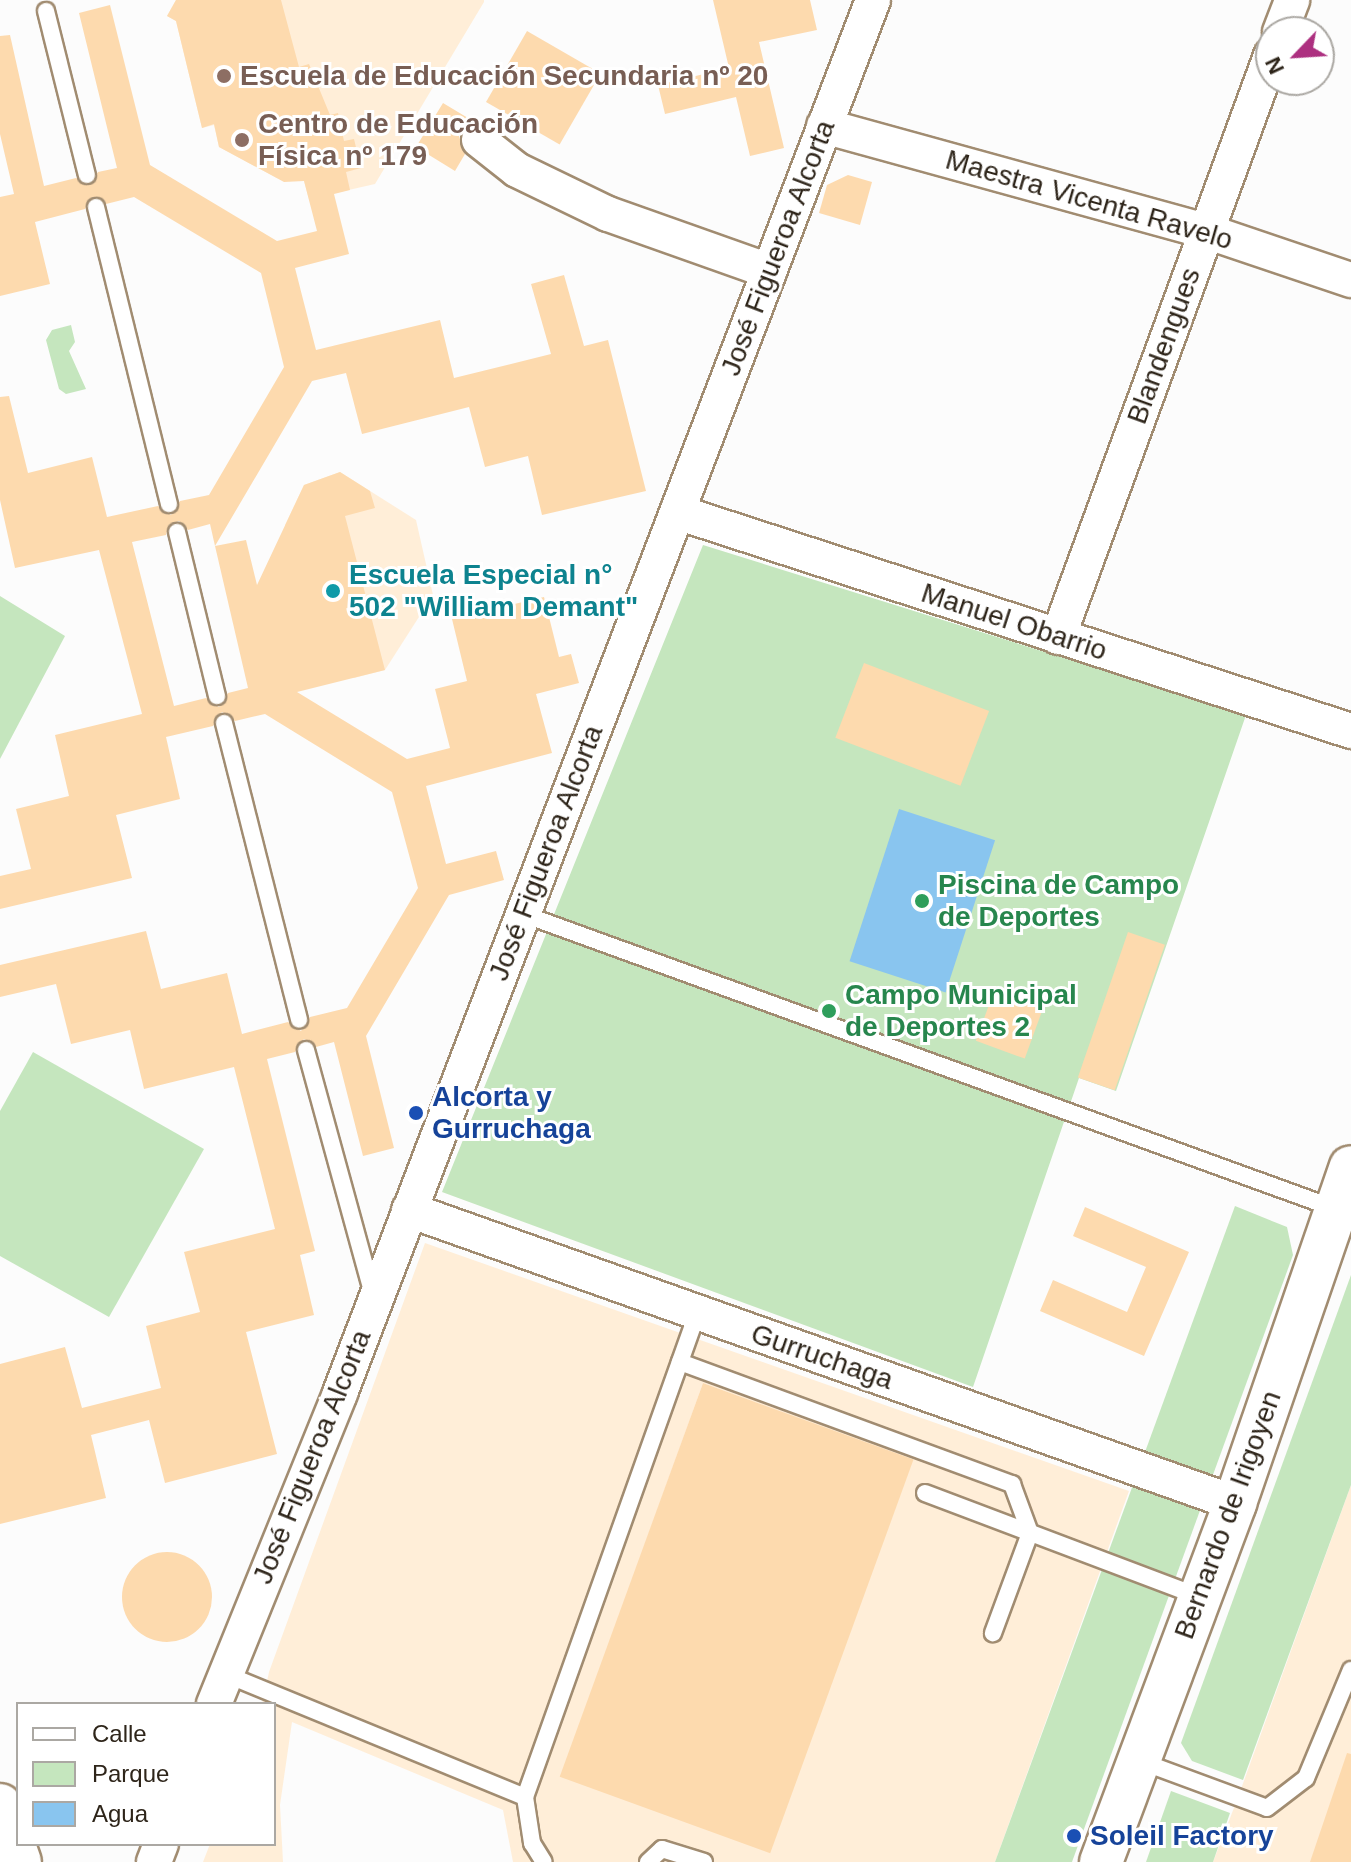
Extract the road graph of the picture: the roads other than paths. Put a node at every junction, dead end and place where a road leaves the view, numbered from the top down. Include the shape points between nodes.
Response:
1 (873, 0) edge
2 (46, 11) dead end
3 (1256, 96) edge
4 (824, 126) junction
5 (479, 140) dead end
6 (87, 175) dead end
7 (96, 207) dead end
8 (1206, 231) junction
9 (769, 271) junction
10 (1351, 280) edge
11 (169, 504) dead end
12 (677, 512) junction
13 (177, 532) dead end
14 (1058, 637) junction
15 (217, 696) dead end
16 (224, 723) dead end
17 (1351, 731) edge
18 (523, 914) junction
19 (299, 1020) dead end
20 (306, 1050) dead end
21 (1351, 1167) edge
22 (409, 1210) junction
23 (1344, 1211) edge
24 (375, 1301) junction
25 (697, 1314) junction
26 (680, 1362) junction
27 (925, 1493) dead end
28 (1235, 1503) junction
29 (1030, 1533) junction
30 (1200, 1597) junction
31 (993, 1633) dead end
32 (1351, 1670) edge
33 (220, 1689) edge
34 (257, 1702) edge
35 (276, 1709) edge
36 (1139, 1761) junction
37 (525, 1797) junction
38 (0, 1805) edge
39 (20, 1862) edge
40 (544, 1862) edge
41 (648, 1862) edge
42 (704, 1862) edge
43 (1101, 1862) edge

1 - 4 street, José Figueroa Alcorta
2 - 6 lane
3 - 8 street, Blandengues
4 - 8 street, Maestra Vicenta Ravelo
4 - 9 street, José Figueroa Alcorta
5 - 9 street via 517,170 608,214
7 - 11 lane
8 - 10 street, Maestra Vicenta Ravelo
8 - 14 street, Blandengues
9 - 12 street, José Figueroa Alcorta
12 - 14 street, Manuel Obarrio
12 - 18 street, José Figueroa Alcorta
13 - 15 lane
14 - 17 street, Manuel Obarrio
16 - 19 lane
18 - 22 street, José Figueroa Alcorta
18 - 23 lane
20 - 24 lane
21 - 23 street, Bernardo de Irigoyen
22 - 24 street, José Figueroa Alcorta
22 - 25 street, Gurruchaga
23 - 28 street, Bernardo de Irigoyen
24 - 33 street, José Figueroa Alcorta
25 - 26 lane
25 - 28 street, Gurruchaga
26 - 29 lane via 1012,1484
26 - 37 lane
27 - 29 lane
28 - 30 street, Bernardo de Irigoyen
29 - 30 lane
29 - 31 lane
30 - 36 street, Bernardo de Irigoyen
32 - 36 lane via 1306,1778 1267,1808
33 - 34 lane
35 - 37 lane
36 - 43 street, Bernardo de Irigoyen
37 - 40 lane via 532,1843
38 - 39 street
41 - 42 lane via 662,1849

